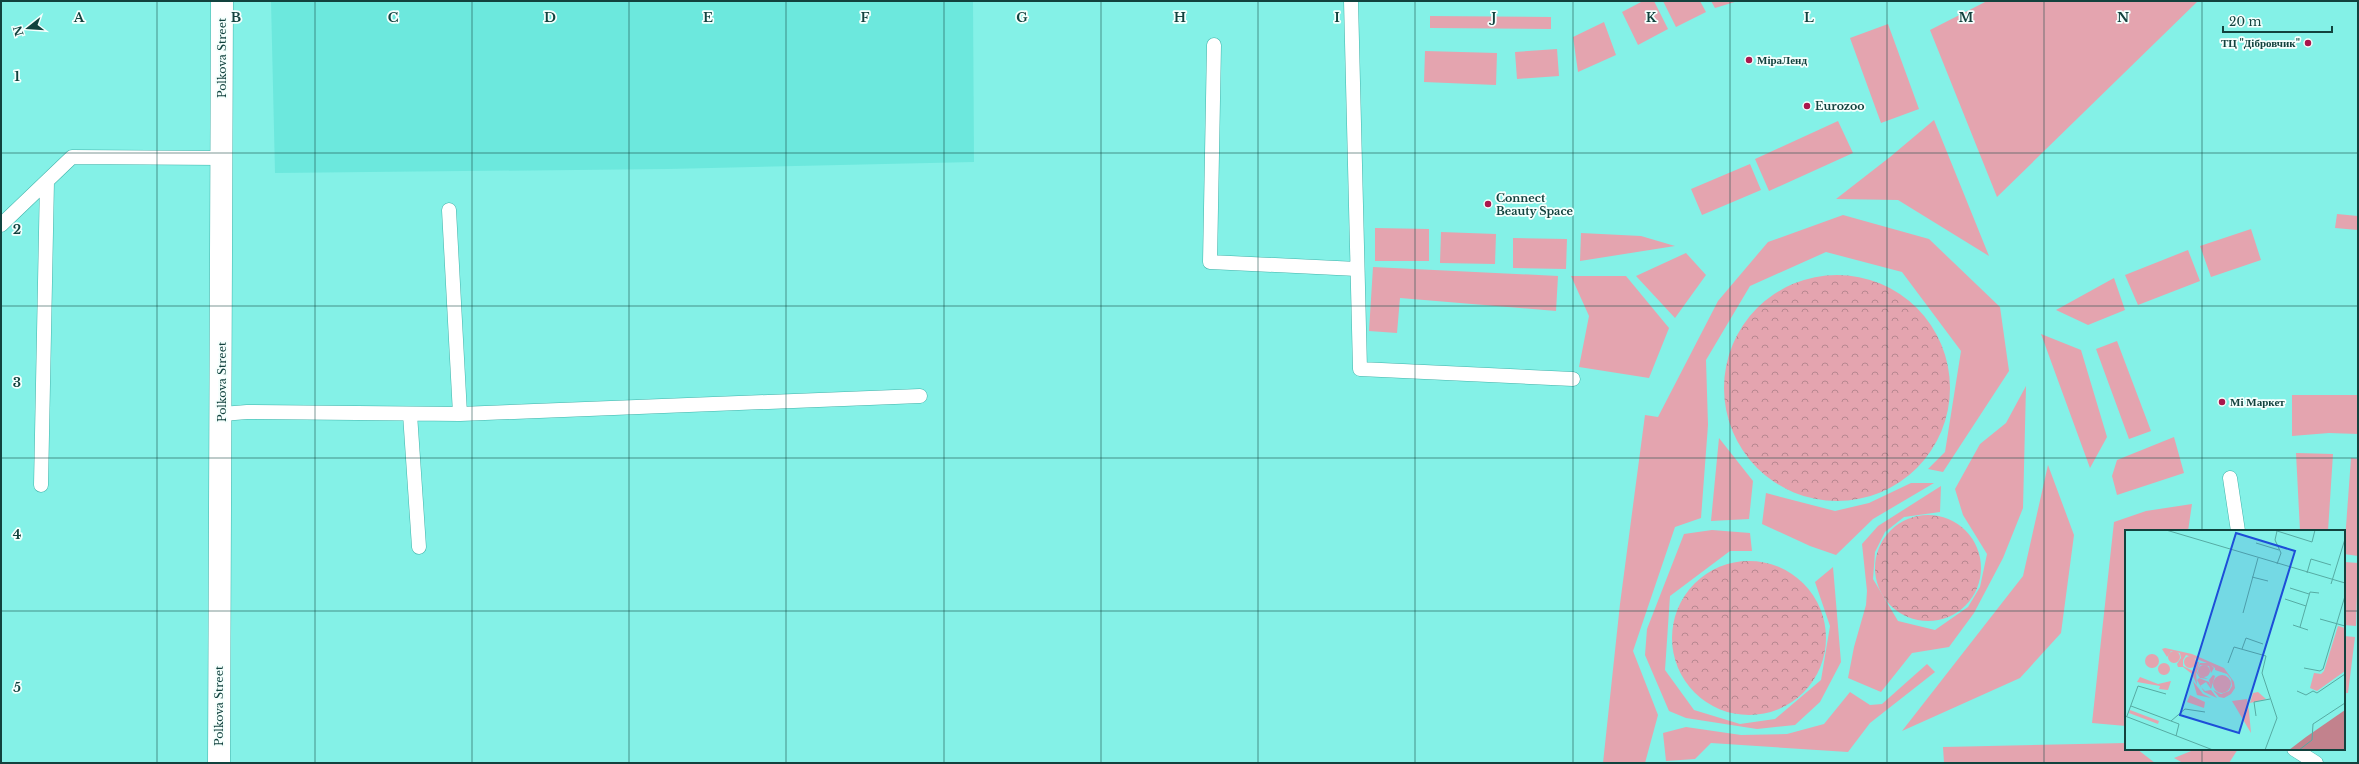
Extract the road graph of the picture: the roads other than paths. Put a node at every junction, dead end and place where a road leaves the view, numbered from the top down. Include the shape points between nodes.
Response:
1 (222, 1) edge
2 (1351, 1) edge
3 (1214, 45) dead end
4 (222, 158) junction
5 (47, 181) junction
6 (449, 210) dead end
7 (1, 225) edge
8 (1358, 269) junction
9 (1573, 379) dead end
10 (920, 396) dead end
11 (222, 414) junction
12 (410, 414) junction
13 (460, 414) junction
14 (2230, 478) dead end
15 (41, 485) dead end
16 (2238, 530) edge
17 (419, 546) dead end
18 (2296, 750) edge
19 (219, 763) edge
20 (2316, 763) edge

1 - 4 street, Polkova Street
2 - 8 lane
3 - 8 lane via 1210,262
4 - 5 lane via 72,157
4 - 11 street, Polkova Street
5 - 7 lane
5 - 15 lane
6 - 13 lane
8 - 9 lane via 1360,369
10 - 13 lane
11 - 12 lane
11 - 19 street, Polkova Street
12 - 13 lane
12 - 17 lane
14 - 16 lane
18 - 20 lane

